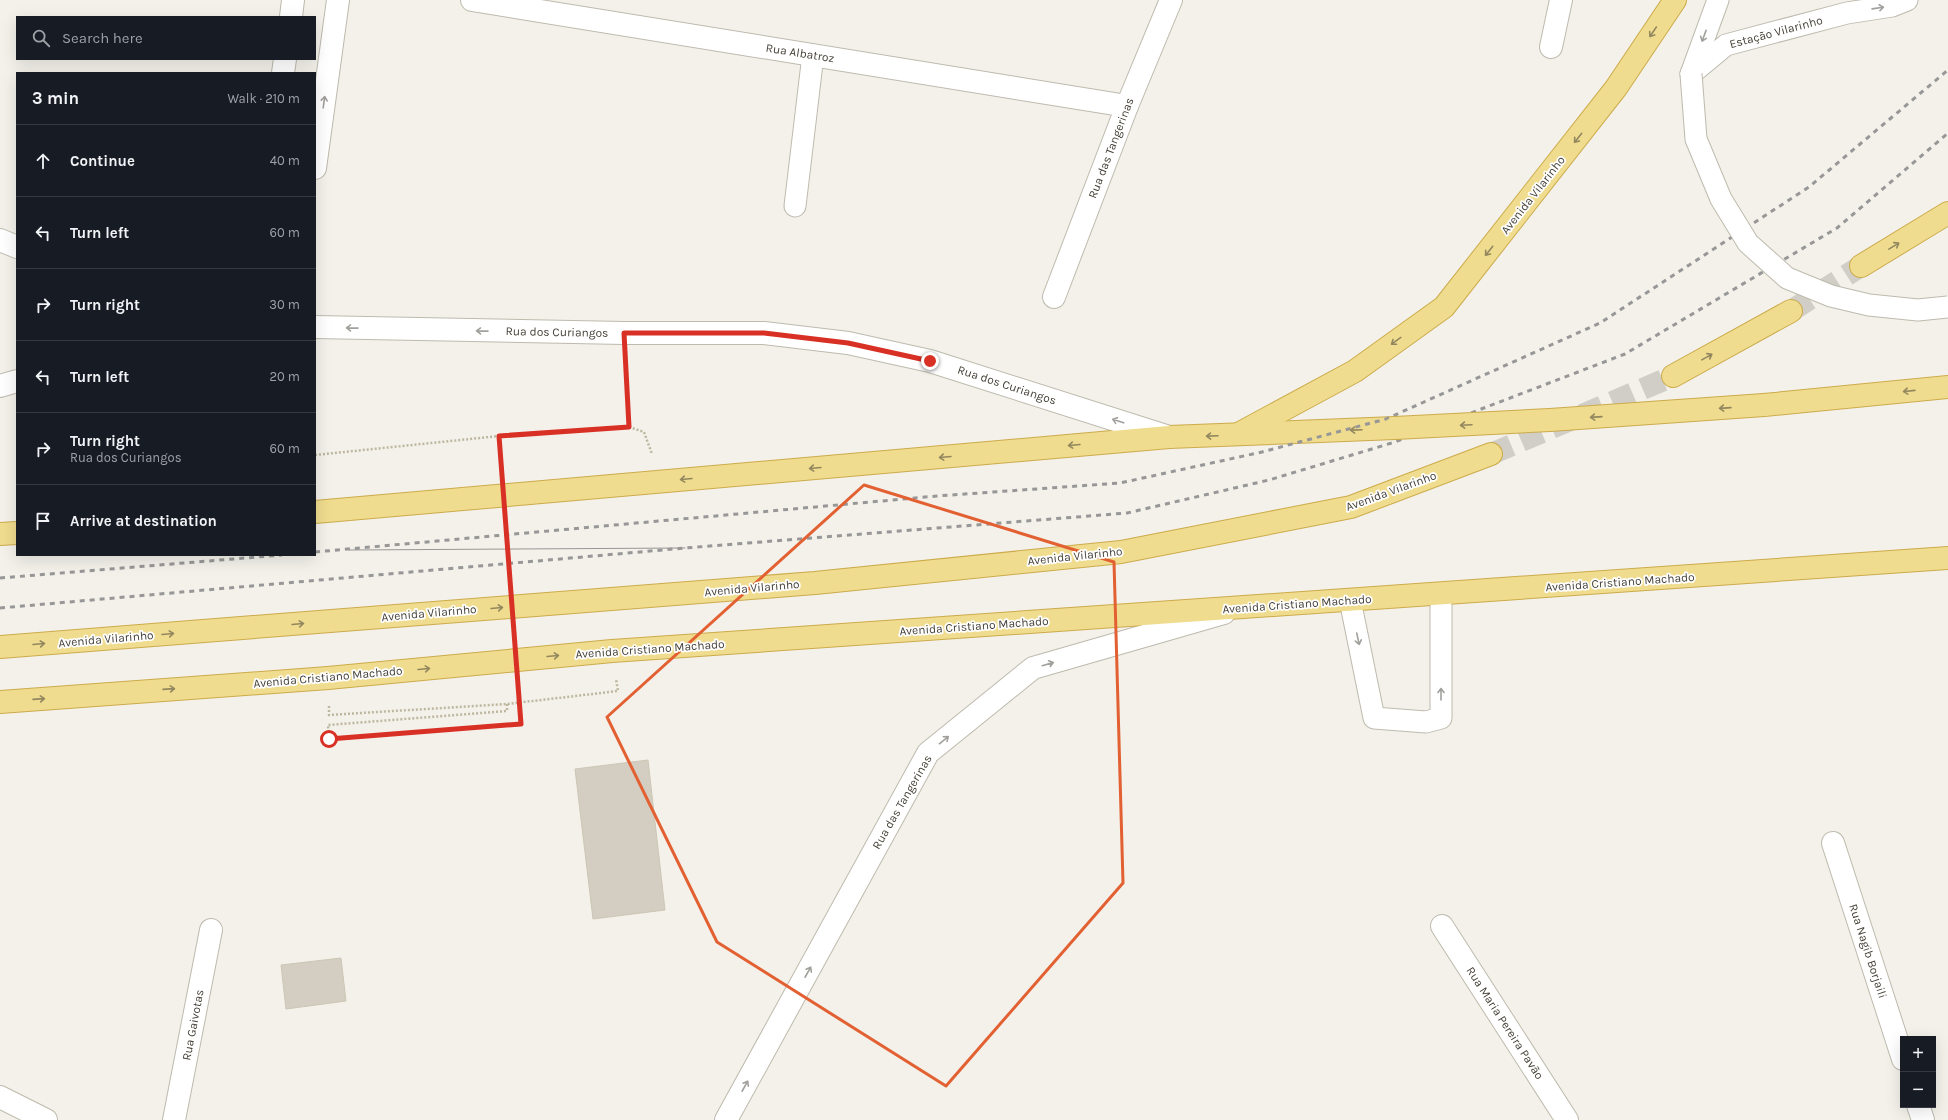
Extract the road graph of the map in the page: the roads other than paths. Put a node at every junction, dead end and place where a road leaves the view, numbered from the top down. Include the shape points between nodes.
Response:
1 (293, 0) edge
2 (338, 0) edge
3 (472, 0) edge
4 (1171, 0) edge
5 (1561, 0) edge
6 (1675, 0) edge
7 (1718, 0) edge
8 (1907, 0) edge
9 (1841, 6) edge
10 (291, 16) edge
11 (1551, 47) dead end
12 (813, 55) junction
13 (285, 60) edge
14 (283, 72) edge
15 (1691, 74) junction
16 (1128, 106) junction
17 (316, 161) edge
18 (794, 206) dead end
19 (1948, 213) edge
20 (0, 240) edge
21 (16, 247) edge
22 (1861, 266) tunnel mouth
23 (1054, 297) dead end
24 (1948, 306) edge
25 (1791, 311) tunnel mouth
26 (316, 328) edge
27 (1673, 376) tunnel mouth
28 (16, 381) edge
29 (0, 386) edge
30 (1948, 387) edge
31 (1238, 435) junction
32 (1169, 437) junction
33 (1491, 454) tunnel mouth
34 (316, 512) edge
35 (16, 533) edge
36 (0, 534) edge
37 (1948, 558) edge
38 (1441, 594) junction
39 (1350, 600) junction
40 (1246, 607) junction
41 (0, 647) edge
42 (0, 702) edge
43 (1833, 843) dead end
44 (1442, 926) dead end
45 (211, 930) dead end
46 (1900, 1050) edge
47 (0, 1097) edge
48 (1919, 1108) edge
49 (46, 1120) edge
50 (174, 1120) edge
51 (726, 1120) edge
52 (1567, 1120) edge
53 (1923, 1120) edge

1 - 10 street
17 -> 2 street
3 - 12 street, Rua Albatroz
4 - 16 street, Rua das Tangerinas
5 - 11 street
6 -> 31 highway, Avenida Vilarinho via 1616,88 1444,307 1356,371
7 -> 15 lane
9 -> 8 lane, Estação Vilarinho via 1892,6
9 - 15 lane, Estação Vilarinho via 1726,45
12 - 16 street, Rua Albatroz
12 - 18 lane
13 - 14 street
15 - 24 lane, bridge via 1696,139 1721,200 1748,243 1787,278 1831,296 1869,305 1918,310
16 - 23 street, Rua das Tangerinas
22 -> 19 highway
20 - 21 street
27 -> 25 highway
32 -> 26 street, Rua dos Curiangos via 930,361 848,343 764,333
28 - 29 street
30 -> 31 highway, bridge via 1764,405 1550,420
31 -> 32 highway
32 -> 34 highway
41 -> 33 highway, Avenida Vilarinho via 815,583 1121,552 1351,507
35 - 36 highway
37 - 38 highway, Avenida Cristiano Machado
38 - 39 highway, Avenida Cristiano Machado
39 -> 38 lane via 1374,718 1426,722 1441,718
39 - 40 highway, Avenida Cristiano Machado
42 -> 40 highway, Avenida Cristiano Machado via 328,678 612,651
51 -> 40 street, Rua das Tangerinas via 928,754 1033,668
43 - 46 street, Rua Nagib Borjaili
44 - 52 street, Rua Maria Pereira Pavão
45 - 50 street, Rua Gaivotas
47 - 49 street
48 - 53 street

